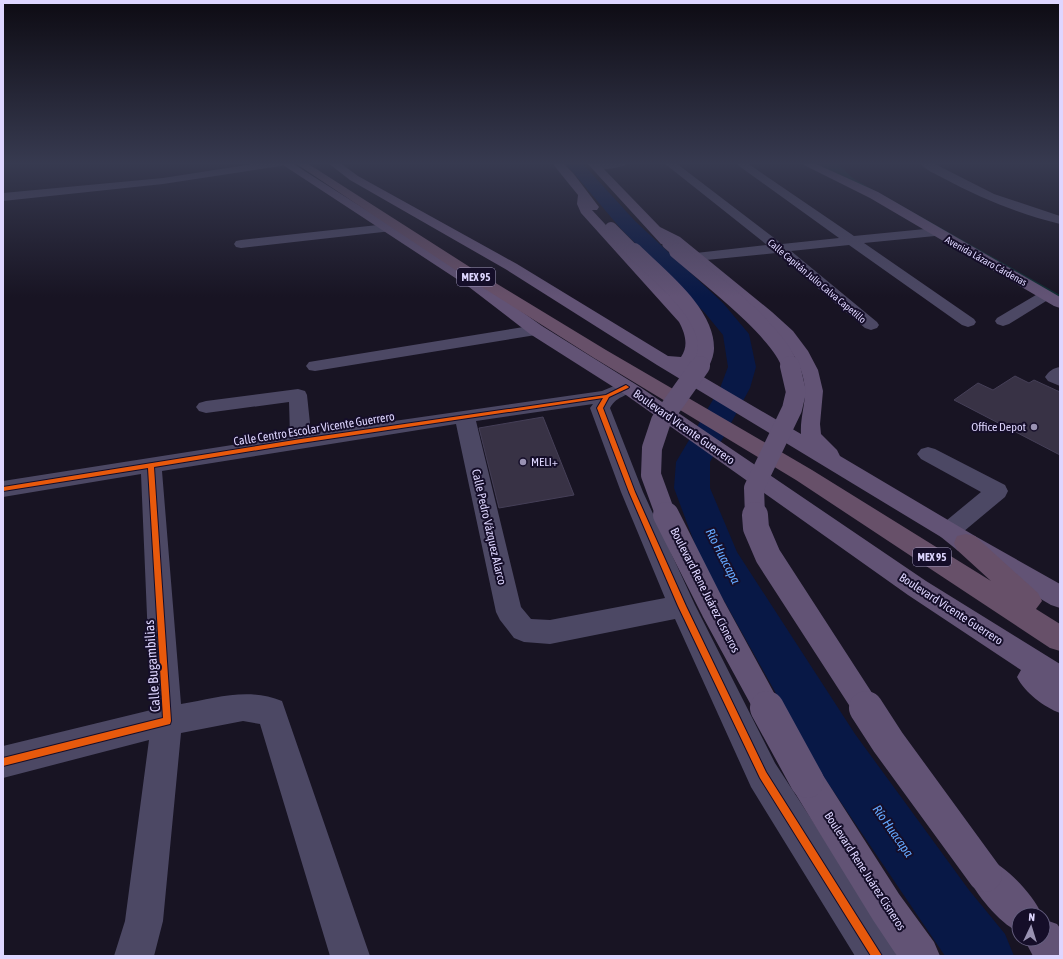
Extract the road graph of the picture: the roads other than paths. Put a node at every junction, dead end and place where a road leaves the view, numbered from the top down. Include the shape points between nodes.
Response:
1 (355, 208) edge
2 (369, 208) edge
3 (381, 208) edge
4 (407, 208) edge
5 (584, 208) edge
6 (593, 208) edge
7 (634, 208) edge
8 (726, 208) edge
9 (803, 208) edge
10 (894, 208) edge
11 (907, 208) edge
12 (1014, 208) edge
13 (1060, 220) edge
14 (387, 228) junction
15 (935, 232) junction
16 (662, 237) junction
17 (852, 242) junction
18 (241, 244) dead end
19 (780, 250) junction
20 (696, 257) junction
21 (444, 265) junction
22 (470, 274) junction
23 (1053, 293) edge
24 (1060, 304) edge
25 (1003, 321) dead end
26 (968, 322) dead end
27 (871, 325) dead end
28 (536, 330) junction
29 (315, 366) dead end
30 (1060, 372) edge
31 (660, 379) junction
32 (1060, 380) edge
33 (617, 392) junction
34 (206, 407) dead end
35 (465, 418) junction
36 (301, 441) junction
37 (928, 454) dead end
38 (150, 465) junction
39 (812, 466) junction
40 (847, 471) junction
41 (3, 489) edge
42 (958, 537) junction
43 (917, 588) junction
44 (1060, 597) edge
45 (1029, 601) junction
46 (682, 606) junction
47 (1060, 621) edge
48 (1060, 639) edge
49 (1060, 680) edge
50 (1060, 699) edge
51 (167, 721) junction
52 (3, 762) edge
53 (1013, 901) edge
54 (1051, 930) edge
55 (1060, 937) edge
56 (1050, 947) edge
57 (134, 956) edge
58 (350, 956) edge
59 (877, 956) edge
60 (920, 956) edge
61 (1058, 956) edge

1 - 14 main road, Boulevard Vicente Guerrero
2 - 22 highway, Boulevard Vicente Guerrero / MEX 95
3 - 31 highway, Boulevard Vicente Guerrero / MEX 95 via 491,278
4 - 31 main road, Boulevard Vicente Guerrero via 512,267
5 - 31 main road via 686,320 692,330 696,345 693,357
6 - 60 main road, Boulevard Rene Juárez Cisneros, bridge via 681,298 696,316 703,332 706,350 698,372 661,421 652,448 651,475 664,509 714,610 807,781
7 - 16 main road
8 - 19 street, Calle Capitán Julio Calva Capetillo
9 - 17 street
10 - 15 main road, Avenida Lázaro Cárdenas
11 - 23 main road, Avenida Lázaro Cárdenas
12 - 13 street
14 - 18 street
14 - 21 main road, Boulevard Vicente Guerrero
15 - 17 street
15 - 23 main road, Avenida Lázaro Cárdenas
16 - 20 main road via 675,240
16 - 53 main road, bridge via 768,330 788,358 796,392 792,409 754,488 756,528 768,556 888,742
17 - 19 street
17 - 26 street
19 - 20 street
19 - 27 street, Calle Capitán Julio Calva Capetillo
20 - 40 main road via 766,315 799,351 809,370 814,391 810,424 812,436
21 - 22 highway
21 - 28 main road, Boulevard Vicente Guerrero
22 - 31 highway, Boulevard Vicente Guerrero / MEX 95
23 - 24 main road, Avenida Lázaro Cárdenas
23 - 25 street
28 - 29 street
28 - 33 main road, Boulevard Vicente Guerrero
30 - 32 street via 1054,377
31 - 33 main road, Boulevard Vicente Guerrero
31 - 39 highway, Boulevard Vicente Guerrero / MEX 95, bridge
31 - 39 main road, Boulevard Vicente Guerrero, bridge
31 - 43 main road, Boulevard Vicente Guerrero, bridge via 799,506
33 - 35 street, Calle Centro Escolar Vicente Guerrero
33 - 46 street via 600,408 632,492
34 - 36 street via 298,395
35 - 36 street, Calle Centro Escolar Vicente Guerrero
35 - 46 street, Calle Pedro Vázquez Alarco via 509,612 524,630 550,632
36 - 38 street, Calle Centro Escolar Vicente Guerrero
37 - 42 street via 997,491
38 - 41 street, Calle Centro Escolar Vicente Guerrero
38 - 51 street, Calle Bugambilias
39 - 40 main road, Boulevard Vicente Guerrero
39 - 45 highway, Boulevard Vicente Guerrero / MEX 95
39 - 48 highway, Boulevard Vicente Guerrero / MEX 95
40 - 42 main road, Boulevard Vicente Guerrero
42 - 44 main road, Boulevard Vicente Guerrero
42 - 45 highway
43 - 49 main road, Boulevard Vicente Guerrero
43 - 50 main road
45 - 47 highway, Boulevard Vicente Guerrero / MEX 95
46 - 59 street via 763,775
51 - 52 street, Calle Bugambilias
51 - 57 street via 144,921
51 - 58 street via 243,707 271,711
54 - 55 main road
56 - 61 main road

